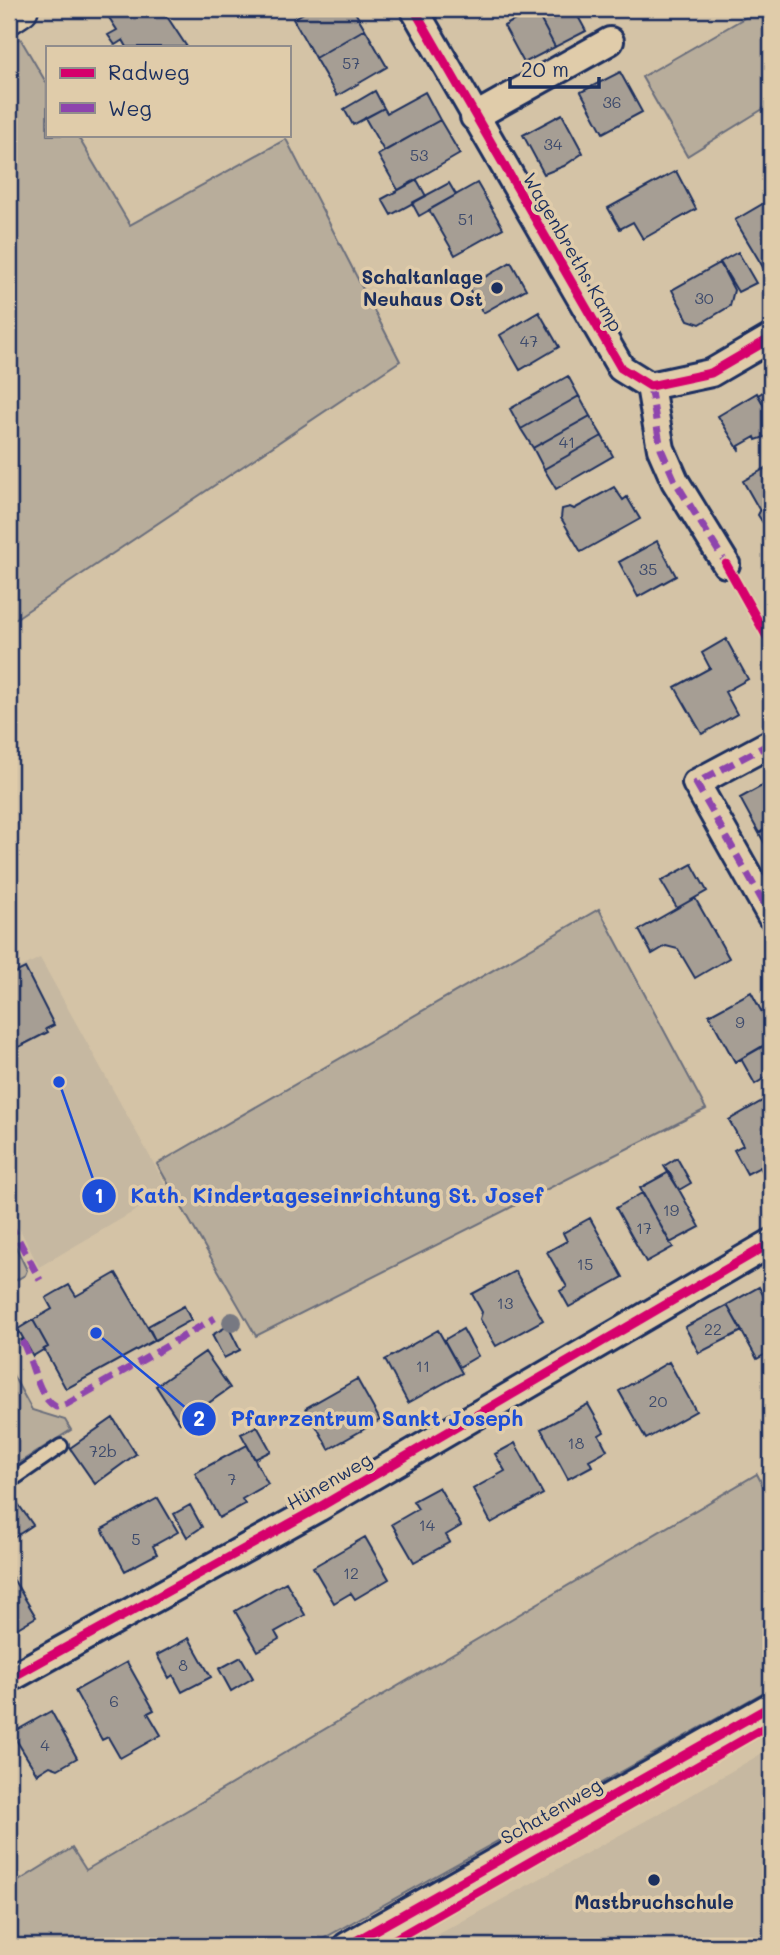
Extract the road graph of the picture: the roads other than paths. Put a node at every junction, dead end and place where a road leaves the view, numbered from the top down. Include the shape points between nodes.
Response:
1 (21, 9) edge
2 (414, 9) edge
3 (9, 17) edge
4 (610, 41) dead end
5 (474, 117) junction
6 (771, 338) edge
7 (650, 386) junction
8 (726, 564) dead end
9 (771, 743) edge
10 (771, 916) edge
11 (771, 1243) edge
12 (61, 1446) dead end
13 (9, 1482) edge
14 (9, 1679) edge
15 (771, 1706) edge
16 (347, 1946) edge

1 - 3 street
2 - 5 street, Wagenbreths Kamp
4 - 5 street
5 - 7 street, Wagenbreths Kamp via 621,368
6 - 7 street via 711,373
7 - 8 street via 661,449 674,481
9 - 10 street via 696,783
11 - 14 street, Hünenweg via 318,1508
12 - 13 lane
15 - 16 street, Schatenweg

